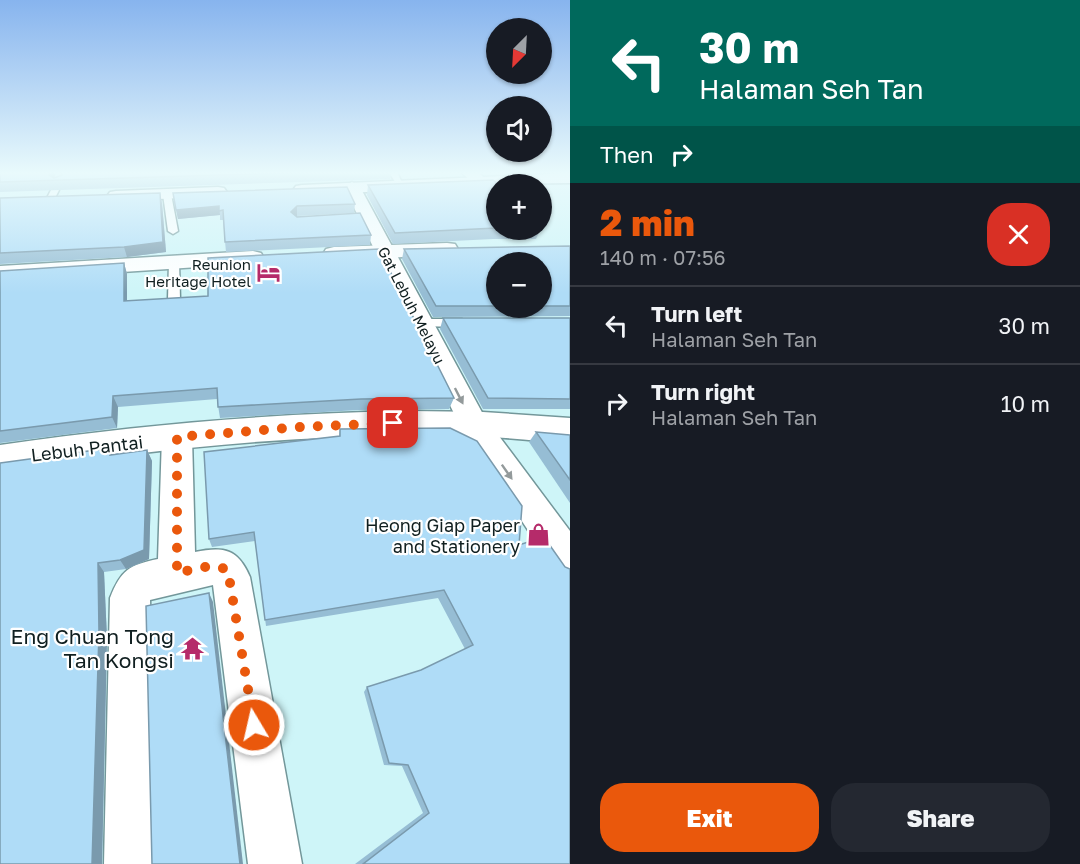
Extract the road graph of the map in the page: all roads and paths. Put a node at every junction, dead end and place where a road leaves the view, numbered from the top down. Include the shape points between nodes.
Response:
1 (169, 212) edge
2 (360, 212) edge
3 (172, 231) dead end
4 (471, 248) edge
5 (384, 251) junction
6 (315, 255) edge
7 (268, 257) edge
8 (174, 262) junction
9 (0, 273) edge
10 (174, 299) edge
11 (422, 323) junction
12 (479, 323) edge
13 (473, 424) junction
14 (570, 431) edge
15 (177, 437) junction
16 (0, 459) edge
17 (570, 561) edge
18 (177, 573) junction
19 (131, 864) edge
20 (275, 864) edge

1 - 3 lane
2 - 5 street, Gat Lebuh Melayu
4 - 5 street
5 - 6 street
5 - 11 street, Gat Lebuh Melayu
7 - 8 street
8 - 9 street
8 - 10 lane
11 - 12 lane
11 -> 13 street, Gat Lebuh Melayu
13 - 14 street, Lebuh Pantai
13 - 15 street, Lebuh Pantai via 373,423
13 -> 17 street, Gat Lebuh Melayu
15 - 16 street, Lebuh Pantai
15 - 18 street
18 - 19 street via 138,584 130,598
18 - 20 street via 222,566 231,577

